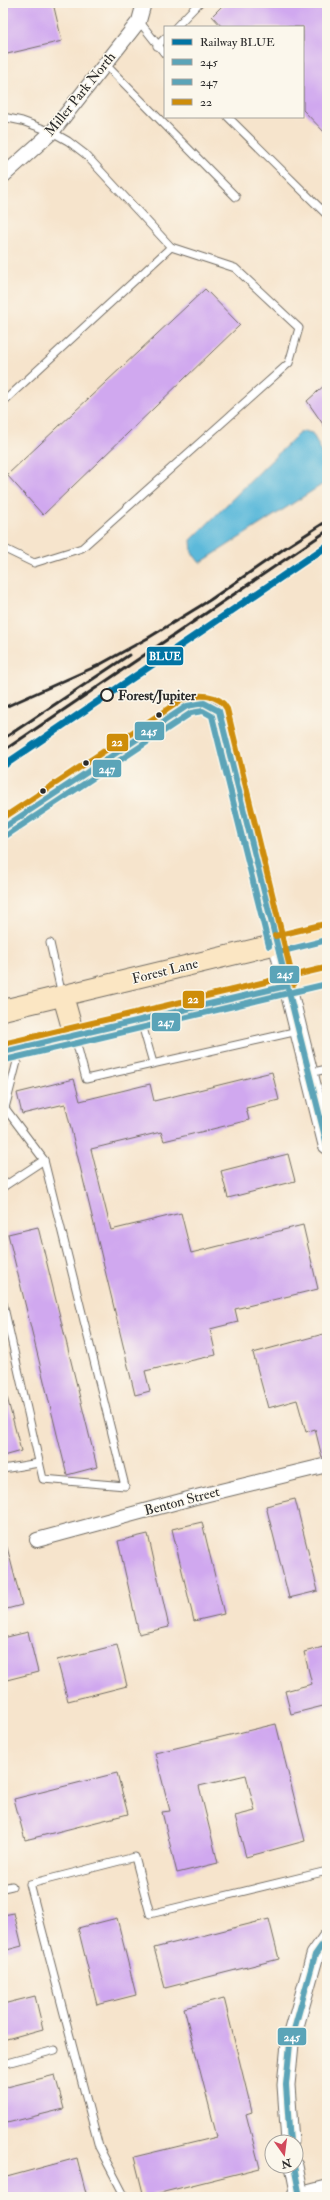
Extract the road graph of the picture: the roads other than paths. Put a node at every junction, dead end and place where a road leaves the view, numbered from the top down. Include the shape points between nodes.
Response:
1 (132, 3) edge
2 (144, 3) edge
3 (151, 3) edge
4 (199, 3) edge
5 (139, 21) junction
6 (177, 26) edge
7 (164, 39) edge
8 (157, 46) junction
9 (164, 53) edge
10 (105, 64) junction
11 (3, 118) edge
12 (229, 118) edge
13 (52, 132) junction
14 (3, 176) edge
15 (236, 196) dead end
16 (327, 216) edge
17 (171, 247) junction
18 (3, 402) edge
19 (3, 548) edge
20 (3, 828) edge
21 (327, 932) edge
22 (50, 943) dead end
23 (277, 944) junction
24 (327, 976) edge
25 (286, 986) junction
26 (63, 996) junction
27 (3, 1010) edge
28 (141, 1019) junction
29 (298, 1031) junction
30 (74, 1035) junction
31 (12, 1050) edge
32 (153, 1063) junction
33 (327, 1069) edge
34 (309, 1074) junction
35 (4, 1108) edge
36 (324, 1121) edge
37 (327, 1145) edge
38 (44, 1160) junction
39 (3, 1187) edge
40 (3, 1302) edge
41 (39, 1463) junction
42 (327, 1465) edge
43 (3, 1469) edge
44 (37, 1540) dead end
45 (327, 1871) edge
46 (12, 1886) dead end
47 (3, 1888) edge
48 (327, 1938) edge
49 (55, 2050) dead end
50 (3, 2064) edge
51 (289, 2134) edge
52 (295, 2174) edge
53 (327, 2189) edge
54 (125, 2197) edge
55 (298, 2197) edge

1 - 5 street
2 - 5 street, Miller Park North
3 - 5 street
4 - 6 lane
5 - 8 lane
5 - 10 street, Miller Park North
7 - 8 lane
8 - 9 lane
10 - 13 street, Miller Park North
10 - 15 lane
11 - 13 lane via 20,120
12 - 16 lane
13 - 14 street, Miller Park North
13 - 17 lane via 85,154
17 - 18 lane
17 - 19 lane via 235,268 299,328 289,363 82,548 34,563
20 - 23 lane via 187,706 195,702 208,704 219,711
21 - 23 main road, Forest Lane
22 - 26 lane
23 - 25 street
23 - 26 main road, Forest Lane
24 - 25 main road
25 - 28 main road
25 - 29 street
26 - 27 main road, Forest Lane
26 - 30 main road
28 - 30 main road
28 - 32 lane
29 - 32 lane
29 - 34 street
30 - 31 main road
30 - 32 lane via 86,1080
31 - 35 lane
33 - 34 lane
34 - 36 street
35 - 38 lane
36 - 37 street
38 - 39 lane
38 - 41 lane via 125,1486 43,1479
40 - 41 lane
41 - 43 lane
42 - 44 street, Benton Street
45 - 54 lane via 150,1914 135,1857 30,1884 103,2158
46 - 47 lane
48 - 51 street via 315,1955 290,2044 286,2085
49 - 50 lane
52 - 55 street
53 - 55 street

